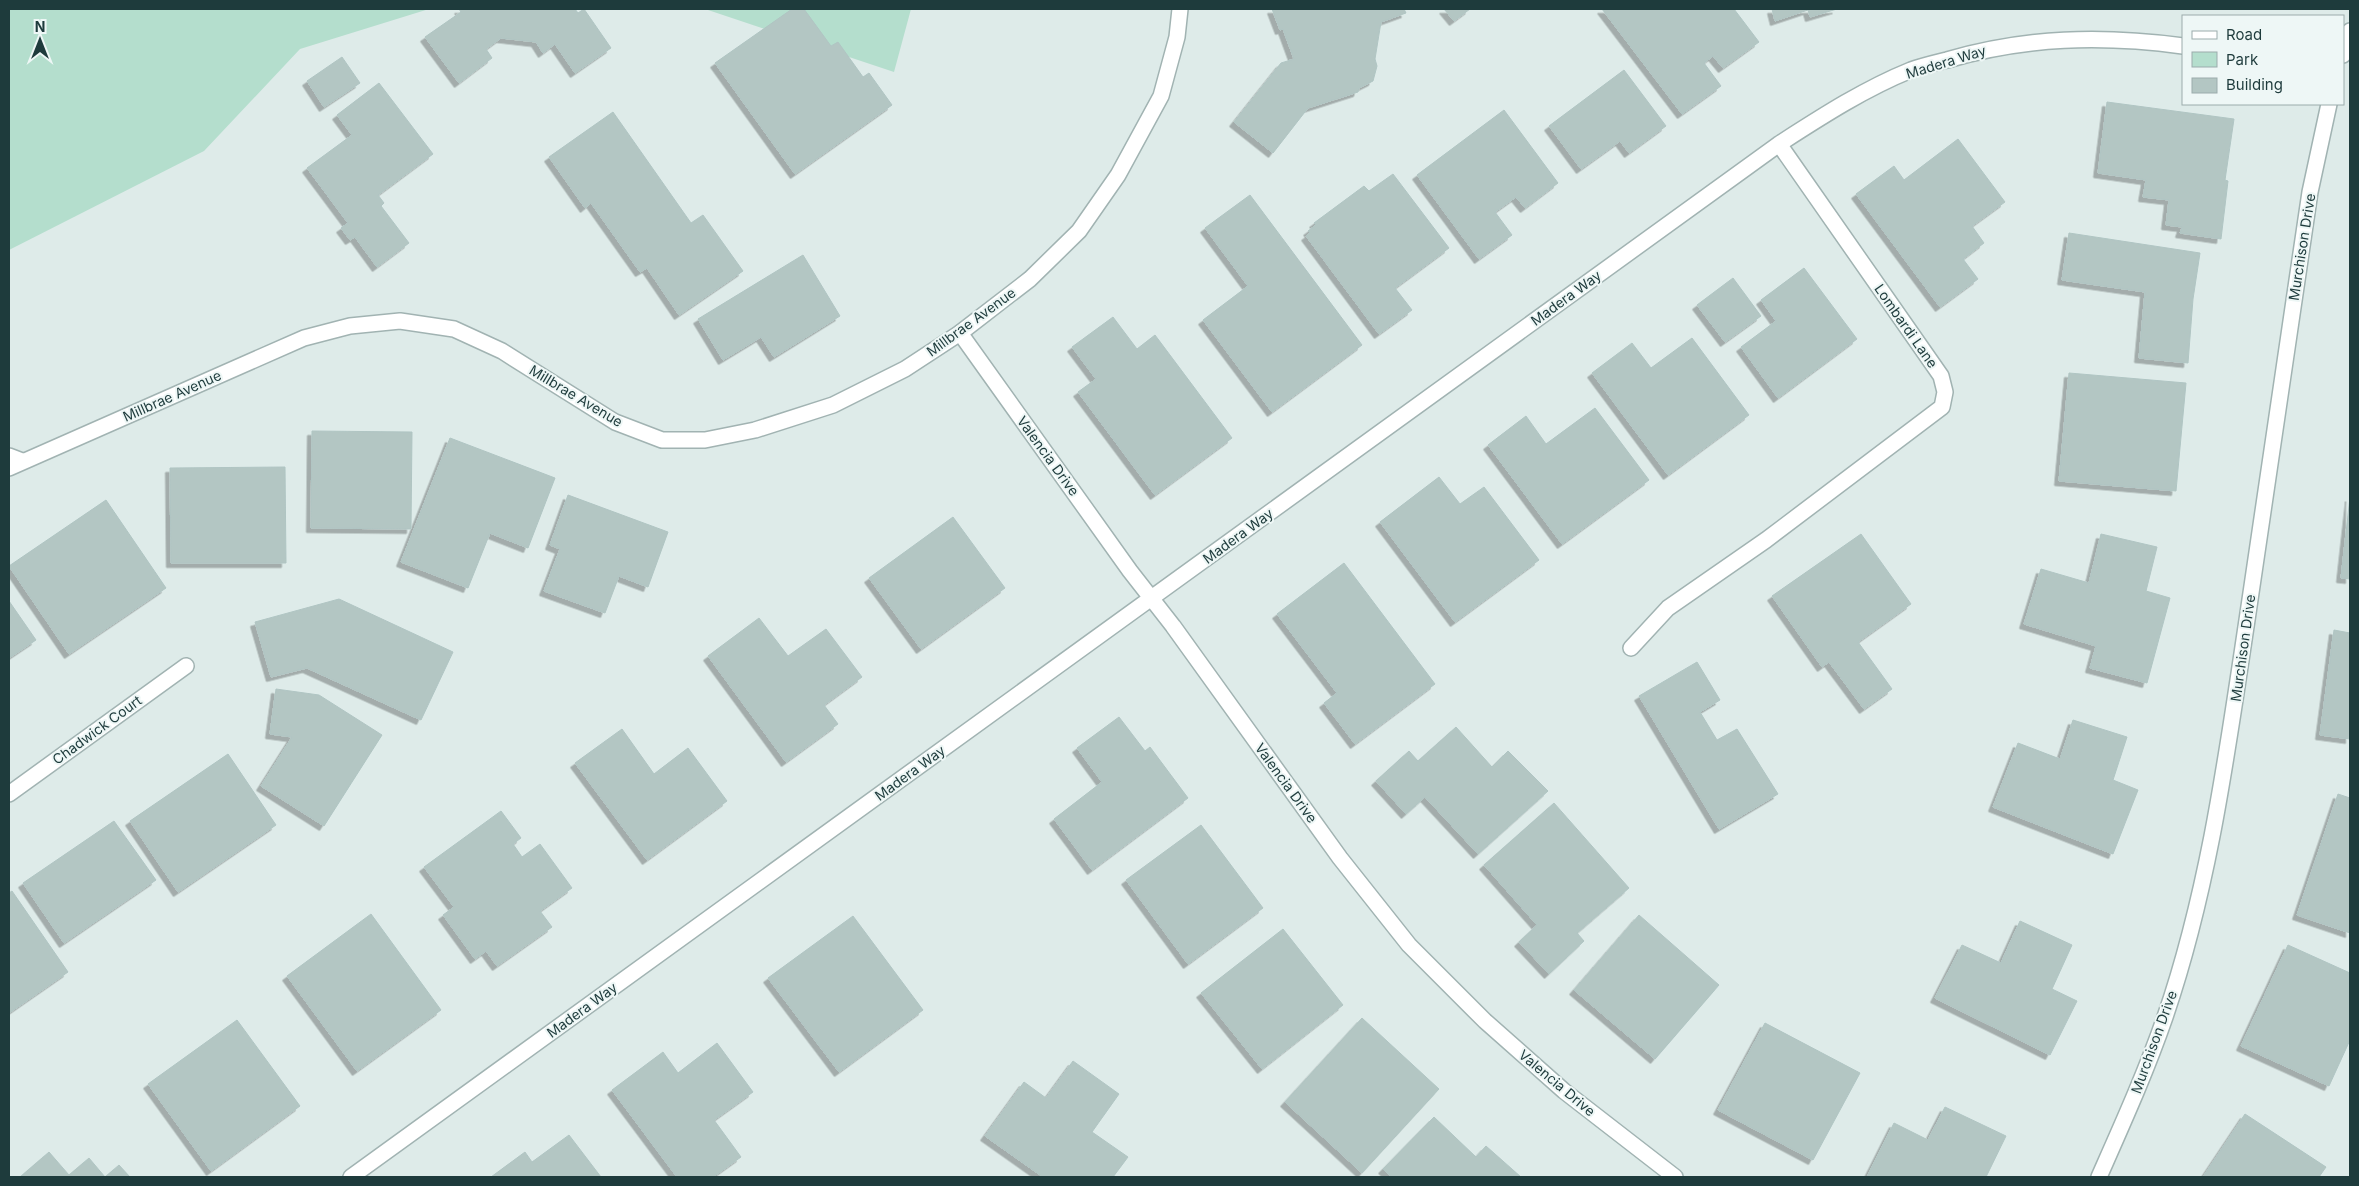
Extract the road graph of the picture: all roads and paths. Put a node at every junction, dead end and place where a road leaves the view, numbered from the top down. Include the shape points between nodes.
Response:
1 (1180, 9) edge
2 (2350, 31) edge
3 (2182, 46) edge
4 (2344, 52) edge
5 (2330, 105) edge
6 (1778, 144) junction
7 (960, 333) junction
8 (13, 462) edge
9 (1151, 599) junction
10 (1631, 648) dead end
11 (186, 666) dead end
12 (9, 794) edge
13 (351, 1177) edge
14 (1675, 1177) edge
15 (2099, 1177) edge

1 - 7 street, Millbrae Avenue via 1177,36 1161,96 1118,175 1079,231 1030,279
2 - 4 street
3 - 6 street, Madera Way via 2138,40 2066,38 1987,48 1911,70 1847,102
5 - 15 street, Murchison Drive via 2310,192 2228,748 2210,842 2190,932 2165,1016
6 - 9 street, Madera Way
6 - 10 street, Lombardi Lane via 1941,376 1945,392 1942,407 1766,540 1668,608
7 - 8 street, Millbrae Avenue via 905,369 833,405 755,430 705,440 662,440 615,422 502,351 454,329 400,321 350,326 304,338
7 - 9 street, Valencia Drive
9 - 13 street, Madera Way
9 - 14 street, Valencia Drive via 1340,858 1409,945 1485,1021 1564,1091
11 - 12 street, Chadwick Court

